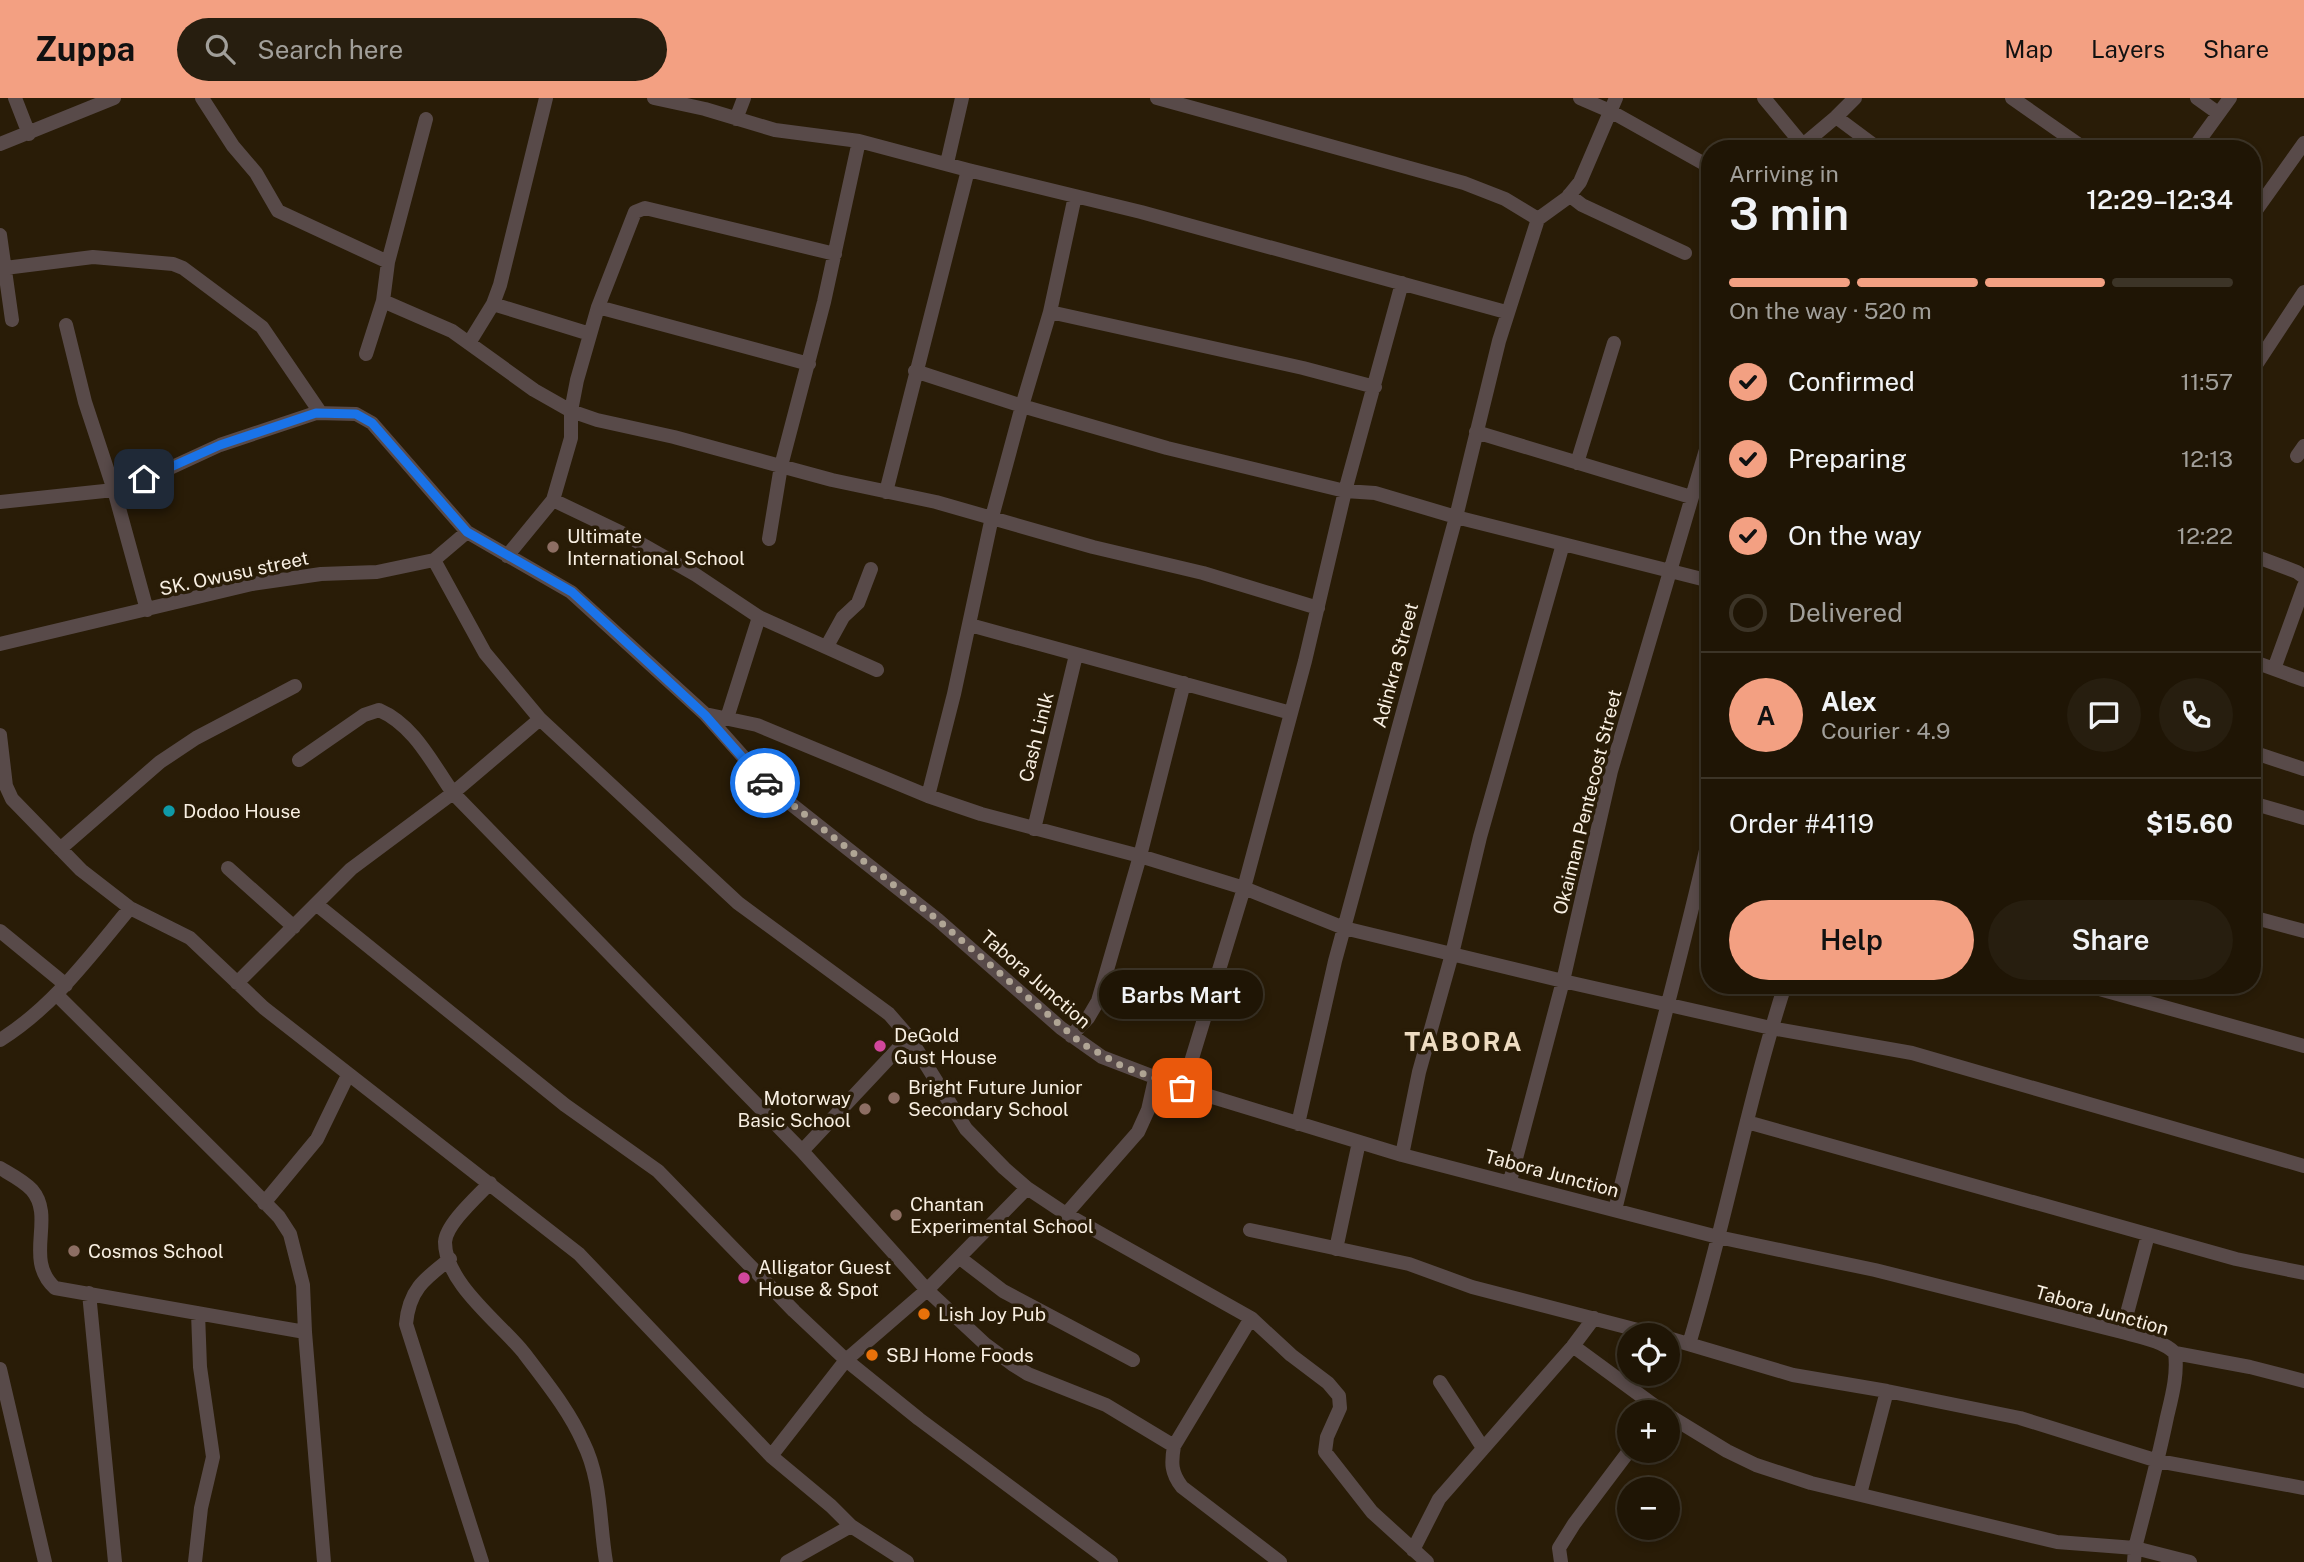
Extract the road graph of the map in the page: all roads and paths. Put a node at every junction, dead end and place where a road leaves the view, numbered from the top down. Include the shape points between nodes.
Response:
1 (15, 98) edge
2 (114, 98) edge
3 (202, 98) edge
4 (546, 98) edge
5 (654, 98) edge
6 (744, 98) edge
7 (962, 98) edge
8 (1157, 98) edge
9 (1580, 98) edge
10 (1764, 98) edge
11 (1855, 98) edge
12 (2012, 98) edge
13 (2197, 98) edge
14 (2230, 98) edge
15 (1613, 104) edge
16 (2218, 113) junction
17 (1836, 117) junction
18 (426, 119) dead end
19 (736, 119) junction
20 (29, 134) junction
21 (1796, 140) edge
22 (1807, 140) edge
23 (1868, 140) edge
24 (2061, 140) edge
25 (2199, 140) edge
26 (859, 141) junction
27 (2304, 143) edge
28 (0, 144) edge
29 (1701, 161) edge
30 (947, 163) junction
31 (968, 170) junction
32 (1075, 196) junction
33 (1568, 196) junction
34 (2261, 203) edge
35 (1538, 219) junction
36 (0, 235) edge
37 (1685, 253) dead end
38 (835, 254) junction
39 (388, 262) junction
40 (5, 268) junction
41 (1402, 283) junction
42 (2304, 292) edge
43 (383, 301) junction
44 (493, 304) junction
45 (598, 307) junction
46 (1050, 312) junction
47 (1506, 312) junction
48 (12, 320) dead end
49 (66, 326) dead end
50 (590, 334) junction
51 (1614, 342) dead end
52 (468, 344) junction
53 (366, 354) dead end
54 (2261, 357) edge
55 (809, 363) junction
56 (915, 371) junction
57 (1375, 387) junction
58 (1022, 406) junction
59 (571, 411) junction
60 (321, 412) junction
61 (1476, 432) junction
62 (1577, 463) junction
63 (1701, 465) edge
64 (781, 466) junction
65 (114, 490) junction
66 (1345, 491) junction
67 (886, 492) junction
68 (1691, 497) junction
69 (553, 500) junction
70 (0, 502) edge
71 (992, 517) junction
72 (1456, 517) junction
73 (467, 532) junction
74 (769, 539) dead end
75 (1563, 544) junction
76 (507, 556) junction
77 (2261, 558) edge
78 (434, 560) junction
79 (871, 569) dead end
80 (1670, 571) junction
81 (2304, 577) edge
82 (1701, 579) edge
83 (2304, 586) edge
84 (1318, 608) junction
85 (147, 610) junction
86 (759, 617) junction
87 (970, 625) junction
88 (0, 643) edge
89 (827, 646) junction
90 (1076, 655) junction
91 (2261, 664) edge
92 (2274, 668) junction
93 (877, 670) dead end
94 (2304, 680) edge
95 (1184, 684) junction
96 (295, 686) dead end
97 (1291, 713) junction
98 (705, 715) junction
99 (727, 718) junction
100 (540, 719) junction
101 (0, 735) edge
102 (2261, 755) edge
103 (299, 760) dead end
104 (2304, 769) edge
105 (453, 793) junction
106 (928, 796) junction
107 (2261, 806) edge
108 (2304, 818) edge
109 (1034, 829) junction
110 (60, 849) junction
111 (1140, 856) junction
112 (228, 868) dead end
113 (1701, 872) edge
114 (1244, 888) junction
115 (316, 904) junction
116 (130, 908) junction
117 (2261, 919) edge
118 (294, 928) junction
119 (1344, 928) junction
120 (0, 931) edge
121 (2304, 931) edge
122 (1452, 954) junction
123 (1563, 981) junction
124 (237, 983) junction
125 (61, 990) junction
126 (1782, 994) edge
127 (2117, 994) edge
128 (1668, 1005) junction
129 (1771, 1028) junction
130 (1071, 1036) junction
131 (909, 1037) junction
132 (0, 1041) edge
133 (2304, 1046) edge
134 (348, 1075) junction
135 (1155, 1079) junction
136 (1182, 1088) junction
137 (1747, 1122) junction
138 (1298, 1124) junction
139 (1359, 1142) junction
140 (802, 1151) junction
141 (1402, 1154) junction
142 (2304, 1166) edge
143 (0, 1168) edge
144 (1510, 1181) junction
145 (490, 1183) junction
146 (1027, 1188) junction
147 (264, 1203) junction
148 (1615, 1210) junction
149 (1066, 1214) junction
150 (1250, 1230) dead end
151 (2148, 1235) junction
152 (1718, 1237) junction
153 (1336, 1249) junction
154 (960, 1258) junction
155 (450, 1259) junction
156 (2304, 1273) edge
157 (927, 1290) junction
158 (89, 1293) junction
159 (198, 1313) junction
160 (1251, 1318) junction
161 (1594, 1318) junction
162 (1617, 1324) edge
163 (305, 1332) junction
164 (2122, 1332) junction
165 (1680, 1341) edge
166 (1689, 1344) junction
167 (1573, 1346) junction
168 (2175, 1353) junction
169 (846, 1360) junction
170 (1133, 1360) dead end
171 (0, 1369) edge
172 (2304, 1381) edge
173 (1440, 1382) dead end
174 (1887, 1391) junction
175 (1645, 1400) edge
176 (1680, 1424) edge
177 (1174, 1446) junction
178 (1483, 1448) junction
179 (771, 1456) junction
180 (2158, 1461) junction
181 (1620, 1463) edge
182 (2304, 1488) edge
183 (1860, 1494) junction
184 (850, 1526) junction
185 (1413, 1550) junction
186 (2134, 1555) edge
187 (792, 1561) edge
188 (44, 1562) edge
189 (115, 1562) edge
190 (195, 1562) edge
191 (324, 1562) edge
192 (482, 1562) edge
193 (606, 1562) edge
194 (907, 1562) edge
195 (1111, 1562) edge
196 (1280, 1562) edge
197 (1427, 1562) edge
198 (1561, 1562) edge
199 (2190, 1562) edge

1 - 20 street
2 - 20 street
3 - 39 street via 257,173 278,211
4 - 44 street
5 - 19 street
6 - 19 street
7 - 30 street
8 - 35 street via 1464,183 1506,199
9 - 15 street
10 - 21 street
11 - 17 street
12 - 24 street
13 - 16 street
14 - 16 street
15 - 29 street
15 - 33 street via 1580,182
16 - 25 street
17 - 22 street
17 - 23 street
18 - 39 street
19 - 26 street via 792,133
20 - 28 street
26 - 30 street
26 - 38 street
27 - 34 street
30 - 31 street
31 - 32 street
31 - 56 street
32 - 41 street
32 - 46 street
33 - 35 street
33 - 37 street
35 - 47 street, Adinkra Street
36 - 40 street
38 - 45 street via 640,209 632,216
38 - 55 street
39 - 43 street
40 - 48 street
40 - 60 street via 93,257 183,268 262,327
41 - 47 street
41 - 57 street
42 - 54 street
43 - 52 street via 452,331
43 - 53 street
44 - 50 street
44 - 52 street
45 - 50 street
45 - 55 street
46 - 57 street
46 - 58 street
47 - 61 street, Adinkra Street
49 - 65 street
50 - 59 street
51 - 62 street
52 - 59 street
55 - 64 street
56 - 58 street
56 - 67 street
57 - 66 street
58 - 66 street via 1167,448
58 - 71 street
59 - 64 street
59 - 69 street via 571,439
60 - 65 street via 220,445
60 - 73 street, Tabora Junction via 356,414 372,423
61 - 62 street
61 - 72 street, Adinkra Street
62 - 68 street
63 - 68 street, Okaiman Pentecost Street
64 - 67 street
64 - 74 street
65 - 70 street
65 - 85 street
66 - 72 street via 1375,493
66 - 84 street
67 - 71 street
68 - 80 street, Okaiman Pentecost Street
69 - 76 street
69 - 86 street via 624,534
71 - 84 street
71 - 87 street
72 - 75 street
72 - 119 street, Adinkra Street
73 - 76 street, Tabora Junction
73 - 78 street, SK. Owusu street
75 - 80 street
75 - 122 street via 1480,837
76 - 98 street, Tabora Junction via 572,592
77 - 81 street
78 - 85 street, SK. Owusu street via 377,572 252,584
78 - 100 street via 485,653
79 - 89 street via 858,603
80 - 82 street
80 - 123 street, Okaiman Pentecost Street via 1611,771
83 - 92 street
84 - 97 street
85 - 88 street, SK. Owusu street
86 - 89 street
86 - 99 street
87 - 90 street
87 - 106 street
89 - 93 street
90 - 95 street
90 - 109 street, Cash Linlk
91 - 92 street
92 - 94 street
95 - 97 street
95 - 111 street
96 - 110 street via 160,761
97 - 114 street
98 - 99 street
98 - 130 street, Tabora Junction via 772,789 938,920
99 - 106 street via 757,725
100 - 105 street
100 - 131 street via 738,903 889,1014
101 - 110 street via 6,786 12,799
102 - 104 street
103 - 105 street via 364,715 380,710 408,729
105 - 115 street via 372,852
105 - 140 street
106 - 109 street
107 - 108 street
109 - 111 street
110 - 116 street
111 - 114 street
111 - 130 street via 1098,1001
112 - 118 street
113 - 128 street
114 - 119 street
114 - 136 street
115 - 118 street
115 - 169 street via 565,1105 658,1171
116 - 124 street via 190,938
116 - 125 street
117 - 121 street
118 - 124 street
119 - 122 street
119 - 138 street, Adinkra Street
120 - 125 street
122 - 123 street
122 - 141 street
123 - 128 street
123 - 144 street, Okaiman Pentecost Street
124 - 134 street
125 - 132 street
125 - 147 street
126 - 129 street
127 - 133 street
128 - 129 street
128 - 148 street
129 - 137 street
129 - 142 street via 1912,1053
130 - 135 street, Tabora Junction via 1102,1057
131 - 140 street
131 - 146 street via 966,1129
134 - 145 street
134 - 147 street via 317,1139
135 - 136 street, Tabora Junction
135 - 149 street via 1138,1132
136 - 138 street, Tabora Junction
137 - 151 street
137 - 152 street
138 - 139 street, Tabora Junction
139 - 141 street, Tabora Junction
139 - 153 street
140 - 157 street
141 - 144 street, Tabora Junction
143 - 158 street via 37,1197 45,1279 55,1288
144 - 148 street, Tabora Junction
145 - 155 street via 453,1224 445,1243
145 - 179 street via 579,1254
146 - 149 street
146 - 154 street
147 - 163 street via 290,1234 303,1285
148 - 152 street, Tabora Junction
149 - 160 street
150 - 153 street
151 - 156 street
151 - 164 street
152 - 164 street, Tabora Junction via 1875,1270
152 - 166 street
153 - 161 street via 1409,1264 1472,1287
154 - 157 street
154 - 170 street via 1003,1291
155 - 192 street via 411,1296 406,1324
155 - 193 street via 464,1287 523,1352 583,1442 597,1483
157 - 169 street
157 - 177 street via 985,1344 1020,1369 1106,1405
158 - 159 street
158 - 189 street
159 - 163 street
159 - 190 street via 200,1367 213,1457
160 - 177 street
160 - 185 street via 1339,1396 1340,1408 1325,1452 1372,1512
161 - 162 street
161 - 167 street
163 - 191 street
164 - 168 street, Tabora Junction
165 - 166 street
166 - 174 street via 1793,1375
167 - 175 street
167 - 178 street
168 - 172 street, Tabora Junction
168 - 180 street via 2174,1382
169 - 179 street
169 - 195 street
171 - 188 street
173 - 178 street
174 - 180 street via 2020,1418
174 - 183 street
176 - 183 street via 1756,1465
177 - 196 street via 1172,1471 1182,1487
178 - 185 street via 1439,1499
179 - 184 street
180 - 182 street
180 - 186 street
181 - 198 street via 1559,1548
183 - 186 street via 2057,1542
184 - 187 street
184 - 194 street
185 - 197 street
186 - 199 street

